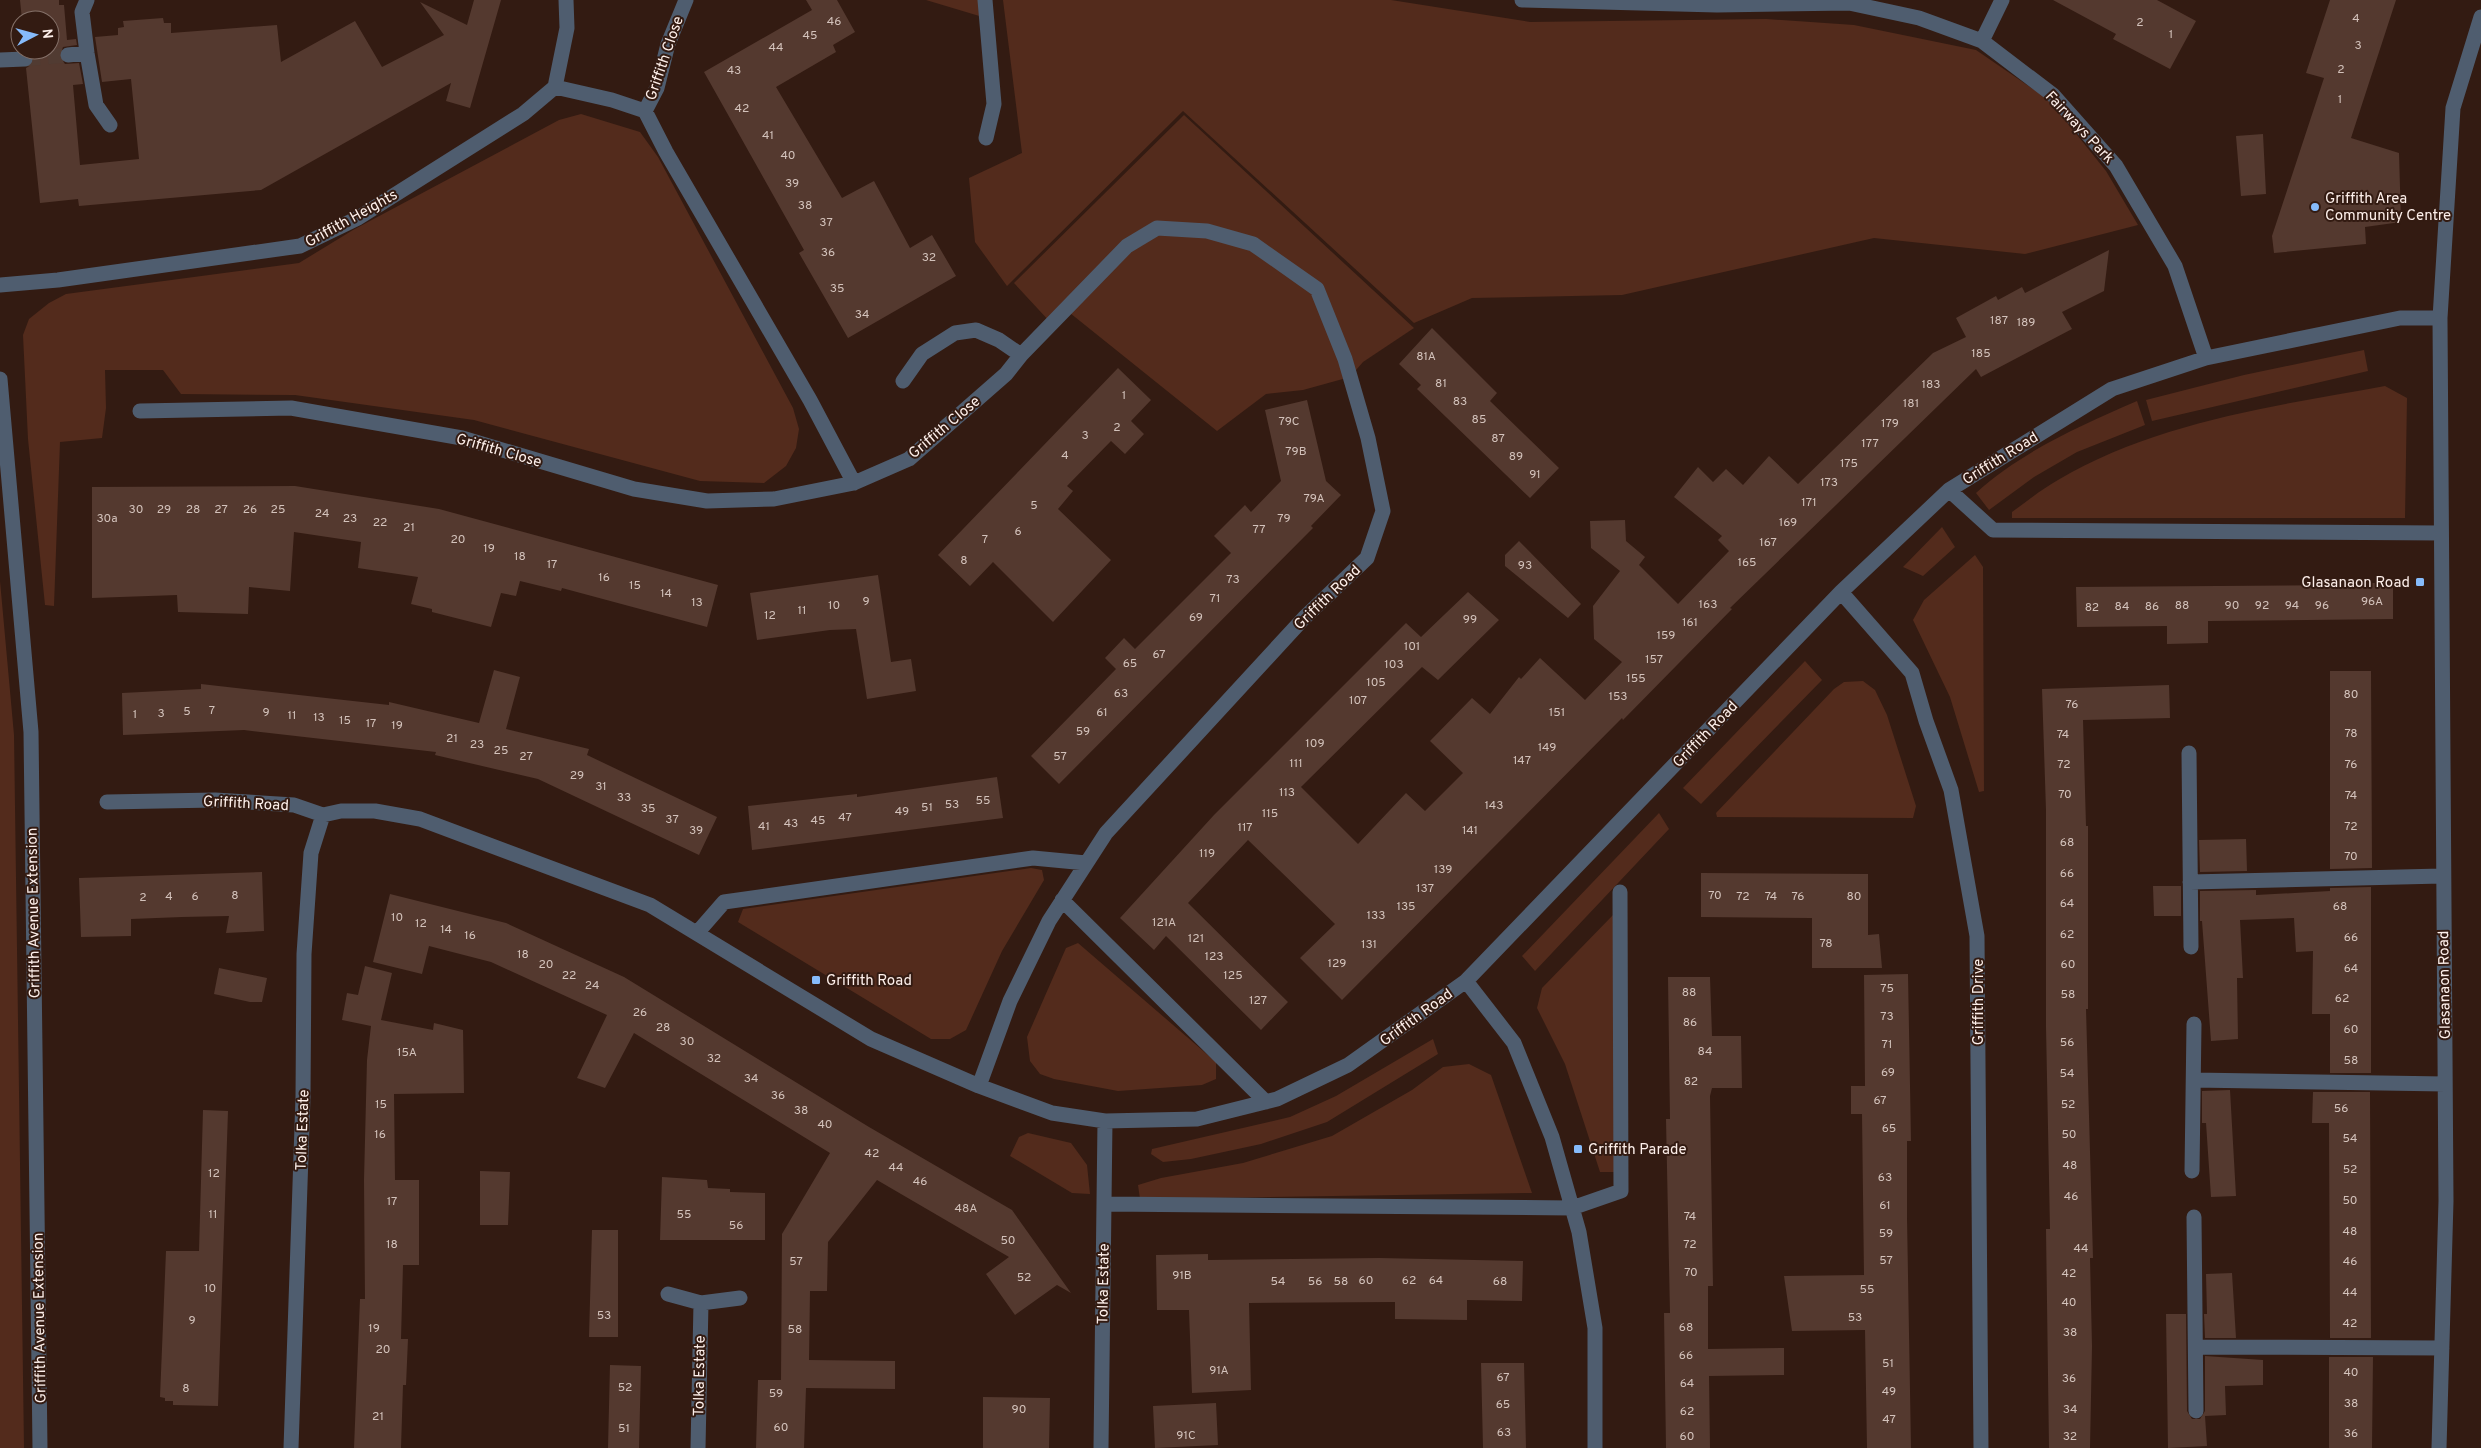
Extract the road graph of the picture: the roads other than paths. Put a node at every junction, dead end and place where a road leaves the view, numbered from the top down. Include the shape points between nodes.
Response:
1 (87, 0) edge
2 (566, 0) edge
3 (686, 0) edge
4 (985, 0) edge
5 (1522, 0) edge
6 (2002, 0) edge
7 (2481, 17) edge
8 (1982, 42) junction
9 (87, 53) junction
10 (68, 55) tunnel mouth
11 (555, 87) junction
12 (646, 111) junction
13 (110, 125) dead end
14 (986, 138) dead end
15 (0, 285) edge
16 (1085, 288) joint
17 (2440, 318) junction
18 (1021, 355) junction
19 (2206, 358) junction
20 (0, 379) edge
21 (904, 381) dead end
22 (140, 410) dead end
23 (854, 483) junction
24 (1949, 490) junction
25 (2441, 533) junction
26 (1841, 592) junction
27 (2189, 753) dead end
28 (107, 802) dead end
29 (323, 815) junction
30 (1086, 863) junction
31 (2442, 876) junction
32 (2190, 882) junction
33 (1620, 892) dead end
34 (1062, 900) junction
35 (697, 933) junction
36 (2191, 947) dead end
37 (1466, 981) junction
38 (2194, 1024) dead end
39 (2194, 1080) junction
40 (2446, 1084) junction
41 (979, 1086) junction
42 (1266, 1102) junction
43 (1105, 1121) junction
44 (2192, 1171) dead end
45 (1105, 1204) junction
46 (1572, 1208) junction
47 (2194, 1217) dead end
48 (668, 1294) dead end
49 (740, 1298) dead end
50 (701, 1303) junction
51 (2196, 1347) junction
52 (2442, 1348) junction
53 (2196, 1411) dead end
54 (40, 1448) edge
55 (291, 1448) edge
56 (698, 1448) edge
57 (1101, 1448) edge
58 (1595, 1448) edge
59 (1981, 1448) edge
60 (2439, 1448) edge

1 - 9 street via 82,12
2 - 11 street via 567,28
3 - 12 street, Griffith Close via 668,44 657,88
4 - 14 street via 994,104
5 - 8 street, Fairways Park via 1849,3 1919,18
6 - 8 street
7 - 17 street, Glasanaon Road via 2453,108
8 - 19 street, Fairways Park via 2053,95 2116,166 2175,266
9 - 10 street
9 - 13 street via 96,105
11 - 12 street
11 - 15 street, Griffith Heights via 523,114 366,213 300,246 58,280
12 - 23 street, Griffith Close via 666,152 810,400
16 - 18 street, Griffith Close
16 - 30 street, Griffith Road via 1127,246 1157,228 1207,231 1253,244 1317,289 1345,359 1368,438 1382,510 1367,558 1298,625 1106,833
17 - 19 street, Griffith Road via 2400,318
17 - 25 street, Glasanaon Road
18 - 21 street via 976,330 955,333 922,354
18 - 23 street, Griffith Close via 1006,374 909,459
19 - 24 street, Griffith Road via 2112,389
20 - 54 street, Griffith Avenue Extension via 30,732
22 - 23 street, Griffith Close via 291,408 462,438 634,489 707,500 774,499
24 - 25 street via 1993,530
24 - 26 street, Griffith Road
25 - 31 street, Glasanaon Road
26 - 37 street, Griffith Road
26 - 59 street, Griffith Drive via 1912,674 1951,790 1977,936
27 - 32 street
28 - 29 street, Griffith Road via 215,800 294,805
29 - 35 street, Griffith Road via 341,811 375,811 420,819 650,905
29 - 55 street, Tolka Estate via 311,853 304,954 303,1097
30 - 34 street, Griffith Road
30 - 35 street via 1033,858 724,902
31 - 32 street
31 - 40 street, Glasanaon Road
32 - 36 street
33 - 46 street via 1621,1191
34 - 41 street, Griffith Road via 1048,921 1010,1001
34 - 42 street
35 - 41 street, Griffith Road via 871,1038
37 - 42 street, Griffith Road via 1348,1065
37 - 46 street via 1514,1043 1552,1137
38 - 39 street
39 - 40 street
39 - 44 street
40 - 52 street, Glasanaon Road
41 - 43 street, Griffith Road via 1052,1113
42 - 43 street, Griffith Road via 1197,1119
43 - 45 street, Tolka Estate
45 - 46 street
45 - 57 street, Tolka Estate
46 - 58 street via 1580,1232 1595,1328
47 - 51 street
48 - 50 street
49 - 50 street
50 - 56 street, Tolka Estate
51 - 52 street
51 - 53 street
52 - 60 street, Glasanaon Road

